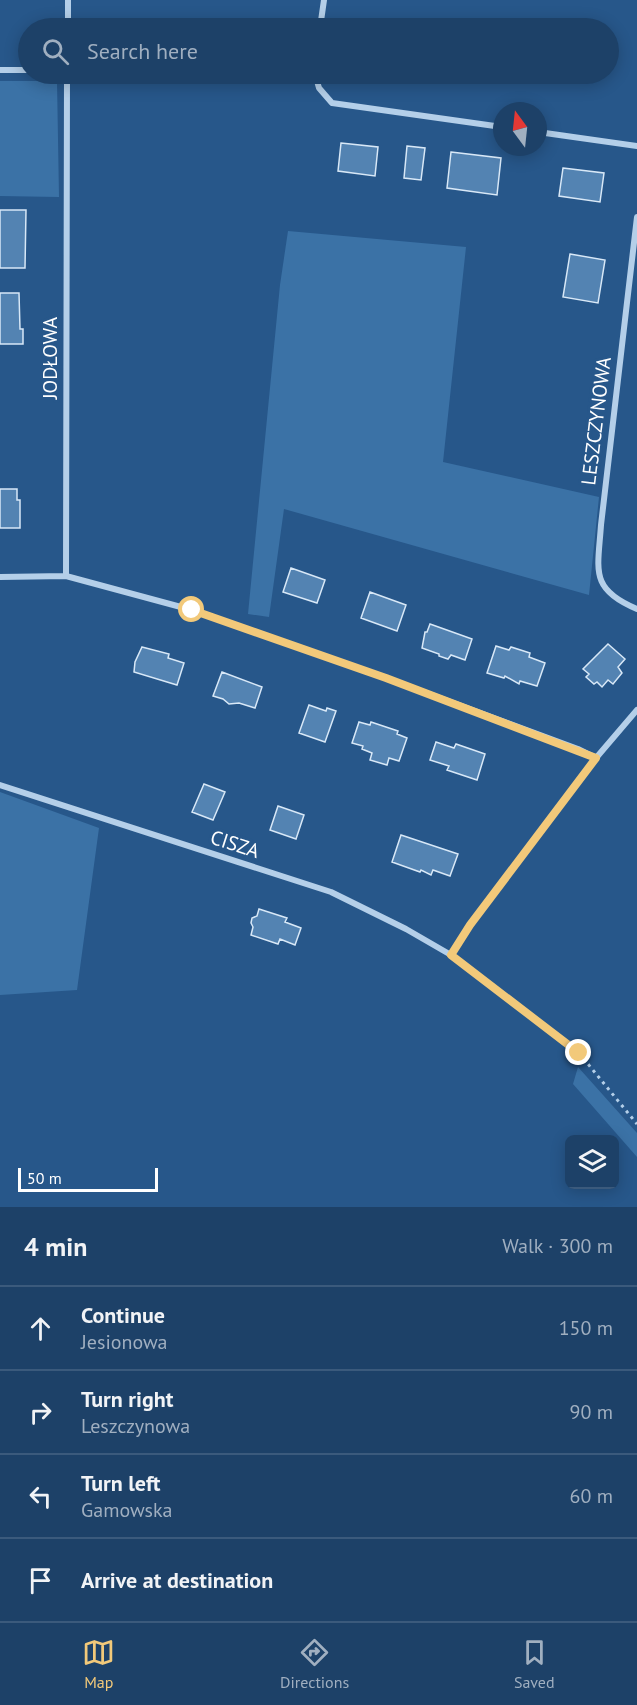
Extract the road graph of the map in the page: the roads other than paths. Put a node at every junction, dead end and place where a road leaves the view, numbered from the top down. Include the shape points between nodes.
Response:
1 (68, 0) edge
2 (324, 0) edge
3 (68, 18) edge
4 (321, 18) edge
5 (0, 70) edge
6 (18, 70) edge
7 (67, 84) edge
8 (318, 84) edge
9 (493, 126) edge
10 (547, 133) edge
11 (637, 146) edge
12 (637, 217) edge
13 (66, 576) junction
14 (0, 577) edge
15 (637, 609) edge
16 (637, 710) edge
17 (596, 758) junction
18 (0, 785) edge

1 - 3 street
2 - 4 street
5 - 6 street
7 - 13 street, JODŁOWA
8 - 9 street via 332,103
10 - 11 street
12 - 15 street, LESZCZYNOWA via 598,572 605,589 617,601
13 - 14 street
13 - 17 street via 192,610
16 - 17 street
17 - 18 street, CISZA via 451,955 331,892

